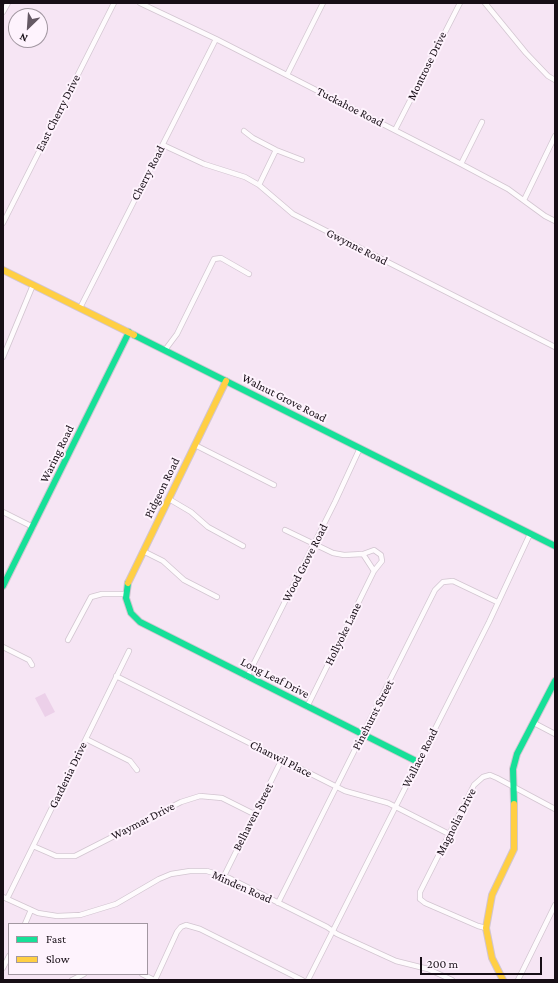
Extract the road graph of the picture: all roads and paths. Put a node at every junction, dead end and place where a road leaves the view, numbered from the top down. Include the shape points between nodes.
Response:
1 (8, 3) edge
2 (114, 3) edge
3 (323, 3) edge
4 (460, 3) edge
5 (484, 3) edge
6 (144, 4) edge
7 (3, 12) edge
8 (216, 39) junction
9 (287, 75) junction
10 (555, 80) edge
11 (482, 122) dead end
12 (395, 130) junction
13 (244, 131) dead end
14 (555, 136) edge
15 (162, 145) junction
16 (276, 150) junction
17 (302, 160) dead end
18 (461, 164) junction
19 (259, 185) junction
20 (524, 200) junction
21 (555, 221) edge
22 (3, 223) edge
23 (3, 270) edge
24 (249, 274) dead end
25 (33, 285) junction
26 (80, 308) junction
27 (129, 332) junction
28 (555, 347) edge
29 (165, 350) junction
30 (3, 357) edge
31 (226, 381) junction
32 (195, 445) junction
33 (360, 448) junction
34 (274, 485) dead end
35 (169, 499) junction
36 (3, 512) edge
37 (33, 527) junction
38 (285, 530) dead end
39 (530, 534) junction
40 (314, 544) junction
41 (243, 546) dead end
42 (555, 546) edge
43 (143, 551) junction
44 (363, 554) junction
45 (374, 571) junction
46 (3, 586) edge
47 (126, 594) junction
48 (217, 597) dead end
49 (497, 602) junction
50 (128, 607) joint
51 (68, 640) dead end
52 (3, 647) edge
53 (129, 651) dead end
54 (32, 665) dead end
55 (116, 676) junction
56 (247, 677) junction
57 (555, 681) edge
58 (307, 706) junction
59 (534, 722) junction
60 (363, 734) junction
61 (555, 734) edge
62 (86, 739) junction
63 (282, 759) junction
64 (418, 762) junction
65 (137, 770) dead end
66 (512, 786) junction
67 (337, 787) junction
68 (396, 807) junction
69 (555, 809) edge
70 (254, 814) junction
71 (449, 834) junction
72 (33, 846) junction
73 (224, 876) junction
74 (5, 898) edge
75 (278, 903) junction
76 (555, 905) edge
77 (31, 910) junction
78 (25, 923) edge
79 (486, 928) junction
80 (332, 932) junction
81 (8, 958) edge
82 (3, 968) edge
83 (144, 975) edge
84 (155, 980) edge
85 (302, 980) edge
86 (308, 980) edge
87 (452, 980) edge
88 (503, 980) edge
89 (518, 980) edge

1 - 7 street
2 - 22 street, East Cherry Drive
3 - 9 street
4 - 12 street, Montrose Drive
5 - 10 street via 526,53
6 - 8 street, Tuckahoe Road
8 - 9 street, Tuckahoe Road
8 - 15 street, Cherry Road
9 - 12 street, Tuckahoe Road
11 - 18 street
12 - 18 street, Tuckahoe Road
13 - 16 street
14 - 20 street
15 - 19 street, Gwynne Road via 204,164 245,177
15 - 26 street, Cherry Road
16 - 17 street
16 - 19 street
18 - 20 street, Tuckahoe Road
19 - 28 street, Gwynne Road via 293,214
20 - 21 street, Tuckahoe Road
23 - 25 main road, Walnut Grove Road
24 - 29 street via 221,258 214,259 177,334
25 - 26 main road, Walnut Grove Road
25 - 30 street
26 - 27 main road, Walnut Grove Road
27 - 29 main road, Walnut Grove Road
27 - 37 main road, Waring Road
29 - 31 main road, Walnut Grove Road
31 - 32 main road, Pidgeon Road
31 - 33 main road, Walnut Grove Road
32 - 34 street
32 - 35 main road, Pidgeon Road
33 - 39 main road, Walnut Grove Road
33 - 40 street, Wood Grove Road
35 - 41 street via 191,512 208,527
35 - 43 main road, Pidgeon Road
36 - 37 street
37 - 46 main road, Waring Road
38 - 40 street
39 - 42 main road, Walnut Grove Road
39 - 49 street, Wallace Road
40 - 44 street via 338,554
40 - 56 street, Wood Grove Road
43 - 47 main road, Pidgeon Road via 128,583
43 - 48 street via 163,561 184,580
44 - 45 street
44 - 45 street, Hollyoke Lane via 374,550 382,555 382,561
45 - 58 street, Hollyoke Lane
47 - 50 main road, Pidgeon Road
47 - 51 street via 91,597
49 - 60 street, Pinehurst Street via 453,581 443,582 435,590
49 - 64 street, Wallace Road
50 - 56 main road, Long Leaf Drive via 140,622
52 - 54 street via 25,658
53 - 55 street, Gardenia Drive
55 - 62 street, Gardenia Drive
55 - 63 street, Chanwil Place
56 - 58 main road, Long Leaf Drive
57 - 59 main road
58 - 60 main road, Long Leaf Drive
59 - 61 street
59 - 66 main road via 517,754
60 - 64 main road, Long Leaf Drive
60 - 67 street, Pinehurst Street
62 - 65 street via 130,761
62 - 72 street, Gardenia Drive
63 - 67 street, Chanwil Place
63 - 70 street, Belhaven Street
64 - 68 street, Wallace Road
66 - 69 street, Magnolia Drive
66 - 71 street, Magnolia Drive via 490,775 478,780
66 - 79 main road via 514,849 492,895
67 - 68 street, Chanwil Place
67 - 75 street, Pinehurst Street
68 - 71 street, Chanwil Place
68 - 80 street, Wallace Road
70 - 72 street, Waymar Drive via 222,798 196,796 75,856 56,856
70 - 73 street, Belhaven Street
71 - 79 street, Magnolia Drive via 418,899
72 - 74 street, Gardenia Drive
73 - 75 street, Minden Road
73 - 77 street, Minden Road via 200,870 176,873 159,879 120,903 86,914 57,916
74 - 77 street, Minden Road
75 - 80 street, Minden Road
76 - 89 street
77 - 78 street
79 - 88 main road via 492,958
80 - 86 street, Wallace Road
80 - 87 street, Minden Road via 396,961 428,969
81 - 82 street
83 - 84 street
84 - 85 street via 176,932 183,926 195,927

